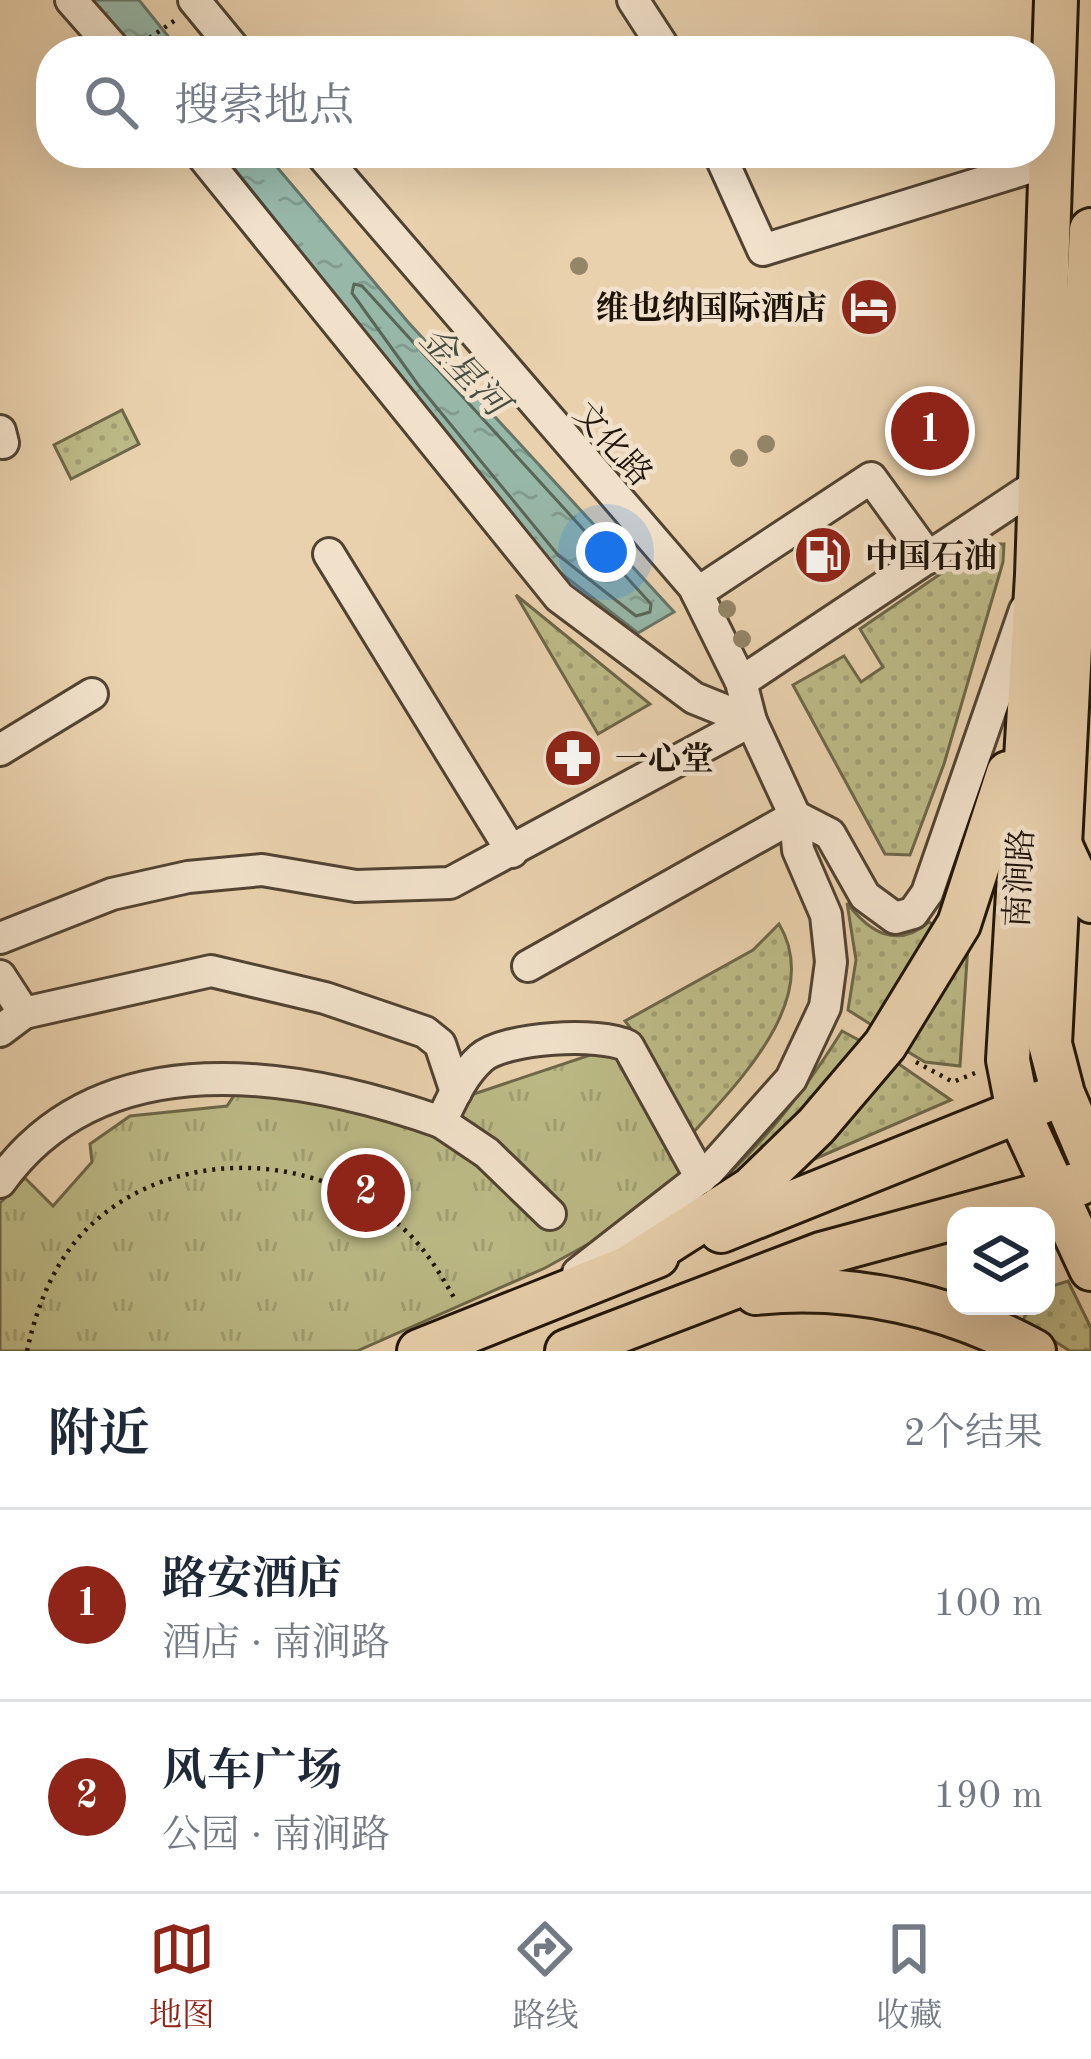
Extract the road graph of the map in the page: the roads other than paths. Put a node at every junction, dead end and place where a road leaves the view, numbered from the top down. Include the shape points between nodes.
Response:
1 (70, 0) edge
2 (633, 0) edge
3 (1056, 0) edge
4 (201, 2) edge
5 (102, 36) edge
6 (225, 36) edge
7 (656, 36) edge
8 (1054, 36) edge
9 (212, 168) edge
10 (333, 168) edge
11 (725, 168) edge
12 (1029, 168) edge
13 (1048, 168) edge
14 (1091, 230) edge
15 (1040, 482) junction
16 (329, 554) dead end
17 (929, 558) junction
18 (1037, 575) junction
19 (697, 593) junction
20 (1081, 606) edge
21 (741, 682) junction
22 (92, 694) dead end
23 (1028, 703) junction
24 (751, 721) junction
25 (0, 750) edge
26 (795, 816) junction
27 (1059, 832) junction
28 (512, 852) junction
29 (1091, 904) edge
30 (0, 938) edge
31 (528, 966) dead end
32 (0, 976) edge
33 (12, 1022) edge
34 (1077, 1089) edge
35 (456, 1092) junction
36 (1018, 1111) junction
37 (441, 1122) junction
38 (1091, 1160) edge
39 (701, 1178) junction
40 (0, 1181) edge
41 (1073, 1186) edge
42 (550, 1214) dead end
43 (632, 1265) junction
44 (1091, 1269) edge
45 (683, 1304) junction
46 (527, 1307) junction
47 (419, 1351) edge
48 (568, 1351) edge
49 (1034, 1351) edge

1 - 5 street
2 - 7 street
3 - 8 highway, 南涧路
4 - 6 street
9 - 24 street via 559,597 694,698
10 - 19 street, 文化路
11 - 12 street via 760,255
13 - 15 highway, 南涧路
14 - 20 highway, 南涧路
15 - 17 street
15 - 18 highway, 南涧路
16 - 28 street
17 - 19 street via 871,478
17 - 21 street
18 - 23 highway, 南涧路
18 - 26 street via 918,909 903,918 880,912 830,834
19 - 21 street, 文化路
20 - 27 highway, 南涧路
21 - 24 street, 文化路
22 - 25 street
23 - 36 highway, 南涧路 via 1008,1060
23 - 43 highway via 970,898 933,974 885,1045 752,1189
24 - 26 street, 文化路
24 - 28 street
26 - 31 street
26 - 39 street via 798,850 829,929 826,1007 783,1091
27 - 29 main road
27 - 34 highway, 南涧路 via 1050,1044
28 - 30 street via 450,883 403,889 262,870 188,877 112,894
32 - 33 street
33 - 35 street via 211,971 425,1032 440,1044
34 - 36 highway
34 - 38 highway, 南涧路
35 - 37 street
35 - 39 street via 485,1054 608,1036 640,1063
36 - 41 highway, 南涧路
36 - 43 highway
37 - 40 street via 271,1077 208,1077 156,1085 56,1125
37 - 42 street
39 - 46 street
41 - 44 highway, 南涧路
41 - 45 highway via 921,1224
43 - 46 highway
45 - 48 highway
45 - 49 highway via 786,1289 849,1292 951,1315
46 - 47 highway

